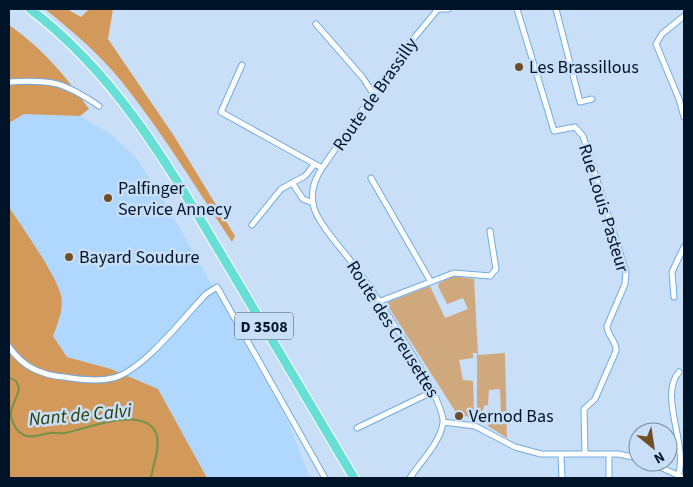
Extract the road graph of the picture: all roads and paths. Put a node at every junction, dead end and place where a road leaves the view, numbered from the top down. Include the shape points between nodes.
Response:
1 (30, 9) edge
2 (438, 9) edge
3 (448, 9) edge
4 (517, 9) edge
5 (556, 9) edge
6 (684, 16) edge
7 (316, 24) dead end
8 (242, 65) dead end
9 (9, 82) edge
10 (374, 95) junction
11 (592, 99) dead end
12 (99, 106) dead end
13 (684, 117) edge
14 (314, 165) junction
15 (322, 168) junction
16 (371, 178) dead end
17 (293, 184) junction
18 (313, 203) junction
19 (252, 225) dead end
20 (490, 231) dead end
21 (684, 246) edge
22 (431, 282) junction
23 (674, 297) dead end
24 (378, 302) junction
25 (9, 348) edge
26 (679, 372) dead end
27 (434, 391) junction
28 (443, 422) junction
29 (357, 428) dead end
30 (585, 454) junction
31 (609, 454) junction
32 (561, 455) junction
33 (628, 457) edge
34 (670, 472) edge
35 (678, 476) junction
36 (325, 478) edge
37 (354, 478) edge
38 (410, 478) edge
39 (562, 478) edge
40 (609, 478) edge
41 (684, 478) edge

1 - 37 highway, D 3508 via 100,72 141,125
2 - 3 street, Route de Brassilly
2 - 10 street, Route de Brassilly via 405,49
4 - 30 street, Rue Louis Pasteur via 554,131 570,126 583,136 626,272 607,326 616,351 595,399 584,409
5 - 11 street via 580,102
6 - 13 street via 662,34 656,44
7 - 10 street
8 - 14 street via 221,112
9 - 12 street via 35,80 67,85
10 - 15 street, Route de Brassilly
14 - 15 street
14 - 17 street via 306,176
15 - 18 street, Route de Brassilly via 315,181
16 - 22 street
17 - 18 street via 299,194
17 - 19 street via 281,189
18 - 24 street, Route des Creusettes via 318,216
20 - 22 street via 496,269 492,274 454,273
21 - 23 street via 672,272
22 - 24 street
24 - 27 street, Route des Creusettes
25 - 36 street via 39,373 78,379 113,379 136,367 206,294 217,287
26 - 35 street via 671,394 682,462
27 - 28 street, Route des Creusettes via 443,412
27 - 29 street
28 - 32 street via 475,426 527,451
28 - 38 street via 438,437
30 - 31 street
30 - 32 street
31 - 33 street
31 - 40 street
32 - 39 street
34 - 35 street
35 - 41 street

